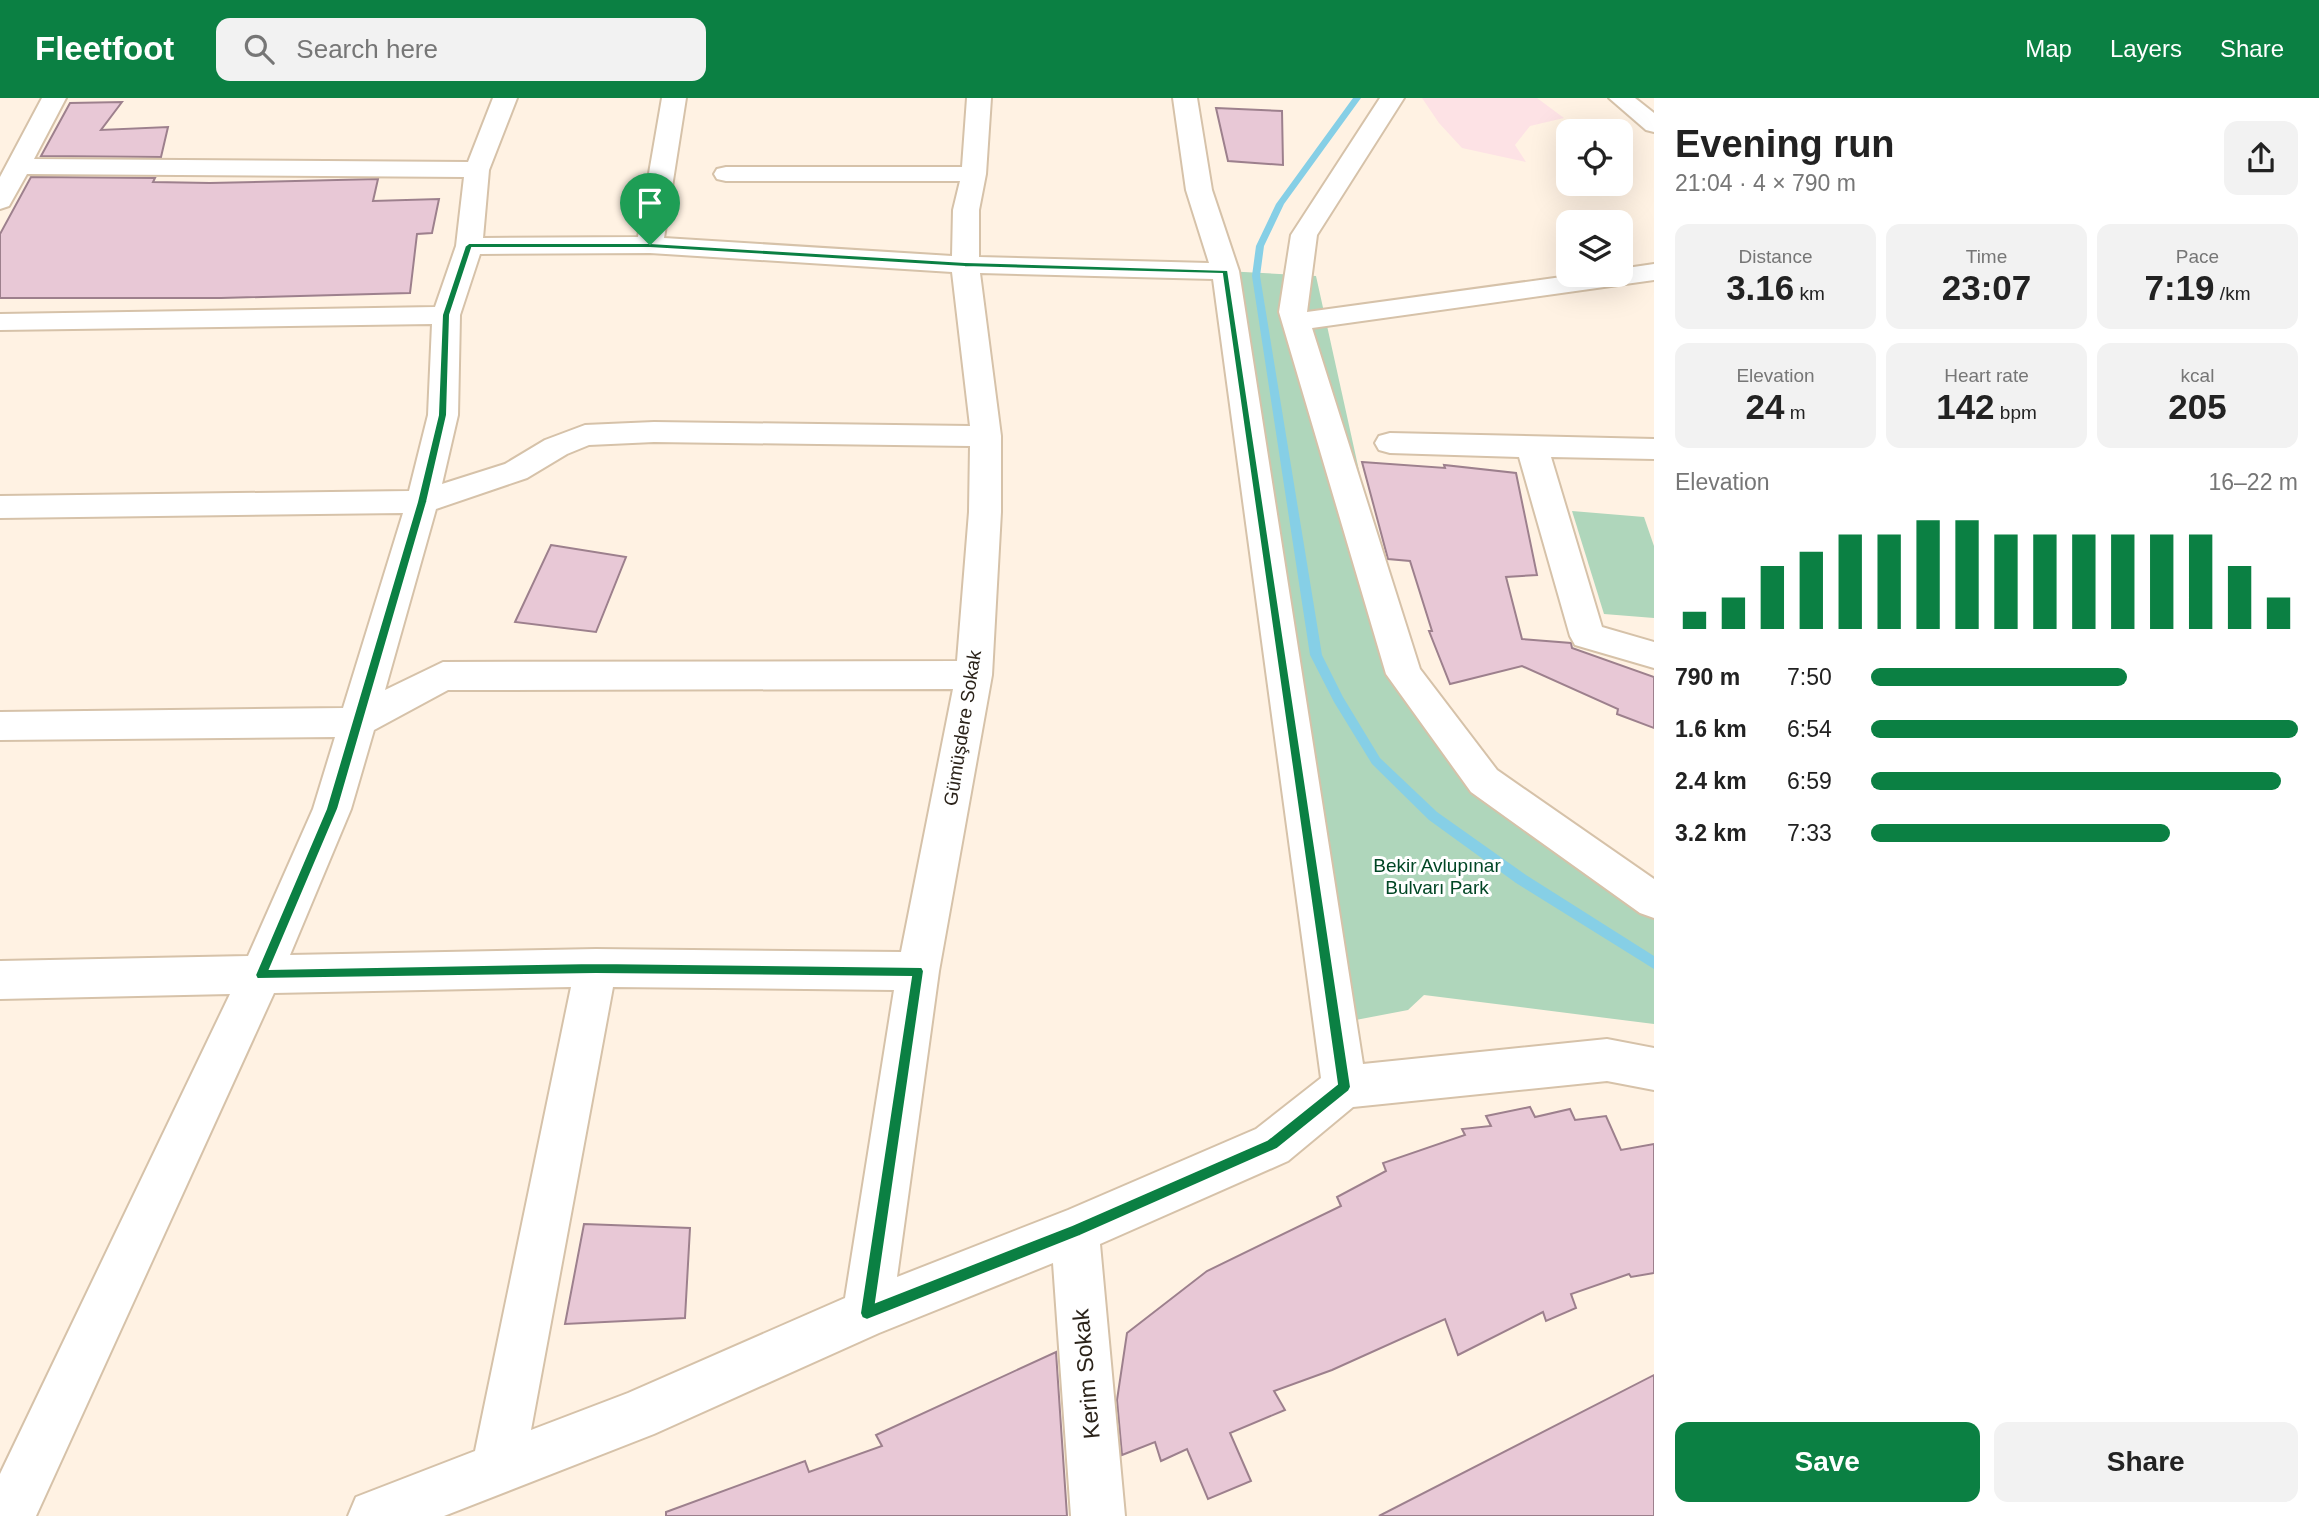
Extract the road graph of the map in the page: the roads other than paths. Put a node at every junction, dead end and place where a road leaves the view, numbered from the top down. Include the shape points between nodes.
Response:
1 (54, 98) edge
2 (505, 98) edge
3 (674, 98) edge
4 (979, 98) edge
5 (1185, 98) edge
6 (1392, 98) edge
7 (1621, 98) edge
8 (1654, 125) edge
9 (18, 166) junction
10 (477, 170) junction
11 (726, 174) dead end
12 (974, 174) junction
13 (0, 201) edge
14 (650, 245) junction
15 (469, 246) junction
16 (965, 265) junction
17 (1225, 271) junction
18 (1654, 272) edge
19 (446, 315) junction
20 (0, 322) edge
21 (1296, 322) junction
22 (986, 436) junction
23 (1390, 443) dead end
24 (1532, 447) junction
25 (1650, 458) edge
26 (422, 502) junction
27 (0, 507) edge
28 (1654, 656) edge
29 (974, 675) junction
30 (356, 722) junction
31 (0, 726) edge
32 (1654, 901) edge
33 (596, 968) junction
34 (918, 971) junction
35 (261, 975) junction
36 (0, 980) edge
37 (1654, 1069) edge
38 (1344, 1087) junction
39 (1075, 1231) junction
40 (867, 1313) junction
41 (498, 1468) junction
42 (407, 1510) edge
43 (8, 1516) edge
44 (1098, 1516) edge

1 - 9 street
2 - 10 street
3 - 14 street
4 - 12 street, Gümüşdere Sokak
5 - 17 street via 1199,190
6 - 21 street via 1304,235 1293,312
7 - 8 street
9 - 10 street
9 - 13 street
10 - 15 street
11 - 12 street
12 - 16 street, Gümüşdere Sokak via 966,211
14 - 15 street
14 - 16 street
15 - 19 street
16 - 17 street
16 - 22 street, Gümüşdere Sokak
17 - 38 street
18 - 21 street
19 - 20 street
19 - 26 street via 443,415
21 - 32 street via 1404,674 1484,781
22 - 26 street via 585,435 516,471
22 - 29 street, Gümüşdere Sokak
23 - 24 street
24 - 25 street
24 - 28 street via 1587,636
26 - 27 street
26 - 30 street
29 - 30 street via 443,676
29 - 34 street, Gümüşdere Sokak
30 - 31 street
30 - 35 street via 332,809
33 - 34 street
33 - 35 street
33 - 41 street
34 - 40 street, Gümüşdere Sokak
35 - 36 street
35 - 43 street
37 - 38 street via 1607,1060
38 - 39 street via 1272,1145
39 - 40 street
39 - 44 street, Kerim Sokak
40 - 41 street via 636,1416
41 - 42 street

